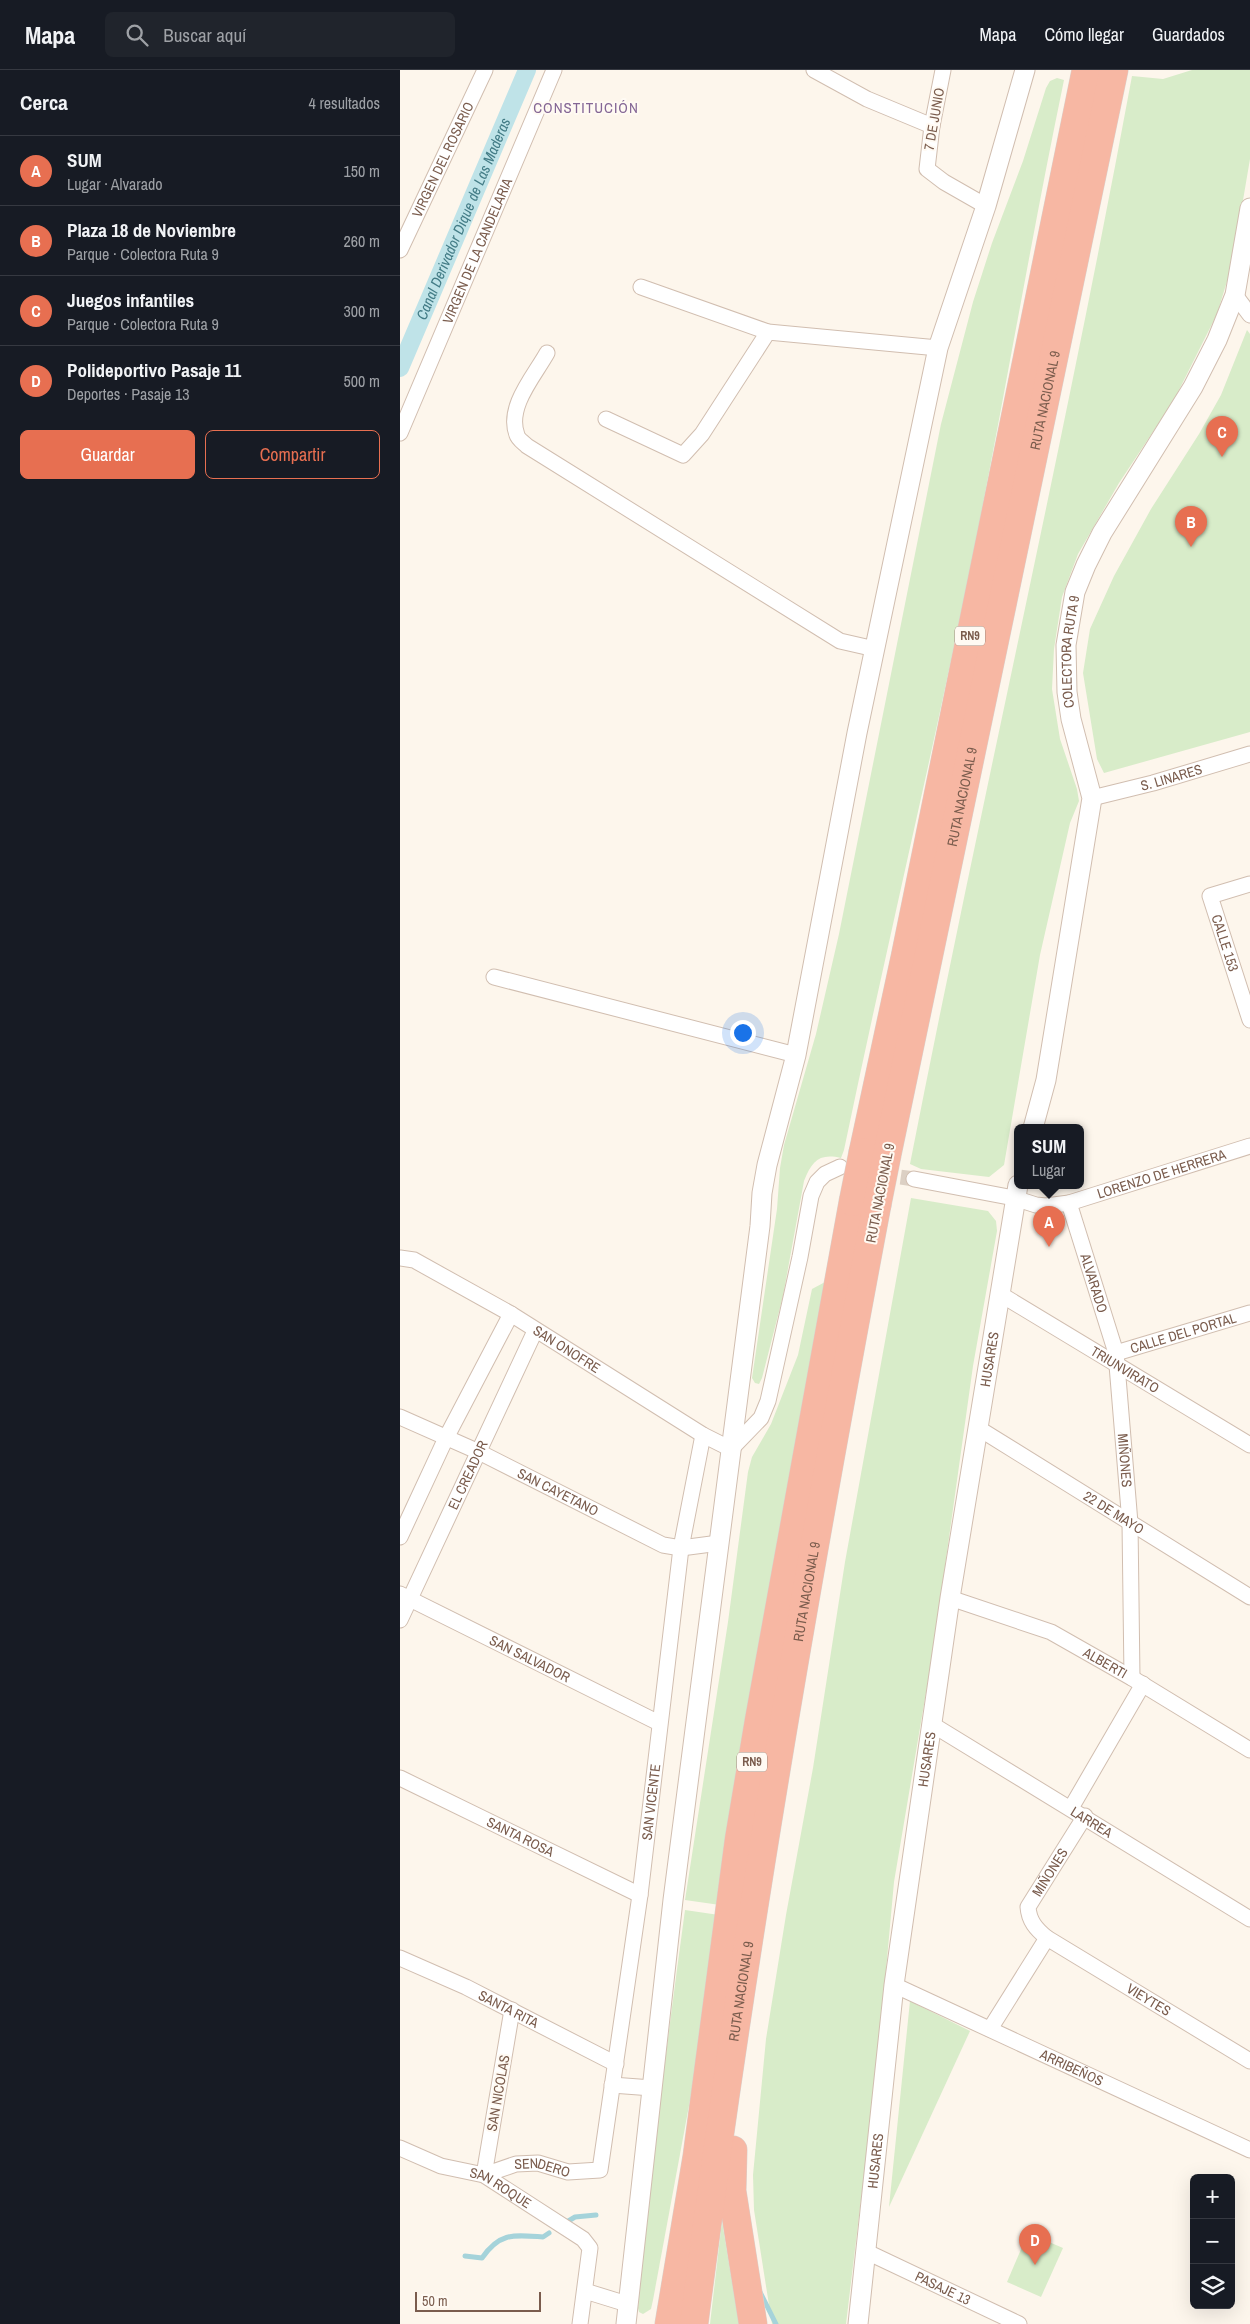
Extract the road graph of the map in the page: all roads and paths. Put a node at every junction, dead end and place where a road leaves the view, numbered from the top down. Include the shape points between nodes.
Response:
1 (485, 70) edge
2 (554, 70) edge
3 (814, 70) edge
4 (943, 70) edge
5 (1025, 70) edge
6 (1086, 70) edge
7 (1114, 70) edge
8 (932, 126) junction
9 (986, 206) junction
10 (1250, 208) edge
11 (403, 232) edge
12 (400, 250) edge
13 (641, 287) dead end
14 (1235, 295) junction
15 (1250, 315) edge
16 (768, 332) junction
17 (938, 348) junction
18 (548, 353) dead end
19 (606, 419) dead end
20 (400, 434) edge
21 (875, 649) junction
22 (1250, 754) edge
23 (1092, 798) junction
24 (1250, 884) edge
25 (494, 978) dead end
26 (1250, 1020) edge
27 (796, 1055) junction
28 (1034, 1124) edge
29 (1250, 1146) edge
30 (875, 1153) junction
31 (840, 1167) dead end
32 (914, 1179) tunnel mouth
33 (1016, 1192) edge
34 (1069, 1202) junction
35 (865, 1204) junction
36 (400, 1258) edge
37 (1000, 1294) junction
38 (1250, 1313) edge
39 (511, 1314) junction
40 (535, 1331) junction
41 (1116, 1358) junction
42 (400, 1417) edge
43 (978, 1428) junction
44 (703, 1435) junction
45 (446, 1438) junction
46 (1250, 1445) edge
47 (731, 1449) junction
48 (480, 1452) junction
49 (1130, 1523) junction
50 (400, 1537) edge
51 (720, 1542) junction
52 (681, 1548) junction
53 (405, 1597) edge
54 (1250, 1597) edge
55 (950, 1598) junction
56 (400, 1620) edge
57 (1137, 1681) junction
58 (659, 1723) junction
59 (933, 1725) junction
60 (1250, 1750) edge
61 (400, 1778) edge
62 (1071, 1808) junction
63 (1085, 1816) junction
64 (640, 1895) junction
65 (1250, 1919) edge
66 (1047, 1938) junction
67 (747, 1953) junction
68 (400, 1958) edge
69 (894, 1985) junction
70 (512, 2010) junction
71 (990, 2029) junction
72 (1250, 2061) edge
73 (616, 2064) junction
74 (612, 2085) junction
75 (652, 2088) junction
76 (400, 2148) edge
77 (1250, 2150) edge
78 (697, 2156) junction
79 (600, 2170) joint
80 (484, 2175) junction
81 (867, 2252) junction
82 (586, 2291) junction
83 (628, 2304) junction
84 (580, 2324) edge
85 (626, 2324) edge
86 (656, 2324) edge
87 (669, 2324) edge
88 (694, 2324) edge
89 (753, 2324) edge
90 (858, 2324) edge
91 (1019, 2324) edge

1 - 11 street, VIRGEN DEL ROSARIO
2 - 20 street, VIRGEN DE LA CANDELARIA
3 - 8 street via 867,99
4 - 8 street, 7 DE JUNIO
5 - 9 street
6 - 30 highway, RUTA NACIONAL 9 / RN9 via 910,929
7 - 30 highway, RUTA NACIONAL 9 / RN9
8 - 9 street, 7 DE JUNIO via 927,169
9 - 17 street
10 - 14 street, COLECTORA RUTA 9
11 - 12 street, VIRGEN DEL ROSARIO
13 - 16 street
14 - 15 street
14 - 23 street, COLECTORA RUTA 9 via 1193,387 1102,533 1075,592 1066,645 1067,692
16 - 17 street
16 - 19 street via 702,434 683,455
17 - 21 street
18 - 21 street via 518,402 517,435 527,446 840,641
21 - 27 street
22 - 23 street, S. LINARES
23 - 28 street, COLECTORA RUTA 9 via 1046,1080
24 - 26 street, CALLE 153 via 1210,896
25 - 27 street
27 - 47 street via 774,1131 762,1193
29 - 34 street, LORENZO DE HERRERA
30 - 35 highway, RUTA NACIONAL 9 / RN9, bridge
31 - 47 street via 825,1174 811,1196 768,1401 761,1418
32 - 33 street, LORENZO DE HERRERA
33 - 34 street, LORENZO DE HERRERA via 1046,1206
33 - 37 street, HUSARES
34 - 41 street, ALVARADO
35 - 67 highway, RUTA NACIONAL 9 / RN9
35 - 78 highway, RUTA NACIONAL 9 / RN9 via 757,1729
36 - 39 street, SAN ONOFRE via 414,1260
37 - 41 street, TRIUNVIRATO
37 - 43 street, HUSARES
38 - 41 street, CALLE DEL PORTAL
39 - 40 street, SAN ONOFRE
39 - 45 street
40 - 44 street, SAN ONOFRE
40 - 48 street, EL CREADOR
41 - 46 street, TRIUNVIRATO
41 - 49 street, MIÑONES
42 - 45 street, SAN CAYETANO
43 - 49 street, 22 DE MAYO
43 - 55 street, HUSARES
44 - 47 street, SAN ONOFRE
44 - 52 street, SAN VICENTE
45 - 48 street, SAN CAYETANO
45 - 50 street
47 - 51 street
48 - 52 street, SAN CAYETANO via 663,1545
48 - 53 street, EL CREADOR
49 - 54 street, 22 DE MAYO
49 - 57 street, MIÑONES
51 - 52 street, SAN CAYETANO
51 - 75 street
52 - 58 street, SAN VICENTE
53 - 56 street, EL CREADOR
53 - 58 street, SAN SALVADOR
55 - 57 street, ALBERTI via 1051,1632
55 - 59 street, HUSARES
57 - 60 street, ALBERTI
57 - 62 street
58 - 64 street, SAN VICENTE
59 - 62 street, LARREA
59 - 69 street, HUSARES
61 - 64 street, SANTA ROSA
62 - 63 street, LARREA
63 - 65 street, LARREA
63 - 66 street, MIÑONES via 1028,1907 1028,1916 1035,1928
64 - 73 street, SAN VICENTE
66 - 71 street
66 - 72 street, VIEYTES
67 - 88 highway, RUTA NACIONAL 9 / RN9
67 - 89 highway via 746,2037 732,2163 732,2191
68 - 70 street, SANTA RITA
69 - 71 street, ARRIBEÑOS
69 - 81 street, HUSARES
70 - 73 street, SANTA RITA
70 - 80 street, SAN NICOLAS
71 - 77 street, ARRIBEÑOS
73 - 74 street, SAN VICENTE
74 - 75 street
74 - 79 street, SAN VICENTE
75 - 83 street
76 - 80 street, SAN ROQUE via 441,2166
78 - 86 highway
78 - 87 highway, RUTA NACIONAL 9 / RN9
79 - 80 street, SENDERO via 568,2172 538,2163 516,2164
80 - 82 street, SAN ROQUE via 584,2239 590,2248
81 - 90 street, HUSARES
81 - 91 street, PASAJE 13
82 - 83 street
82 - 84 street
83 - 85 street

